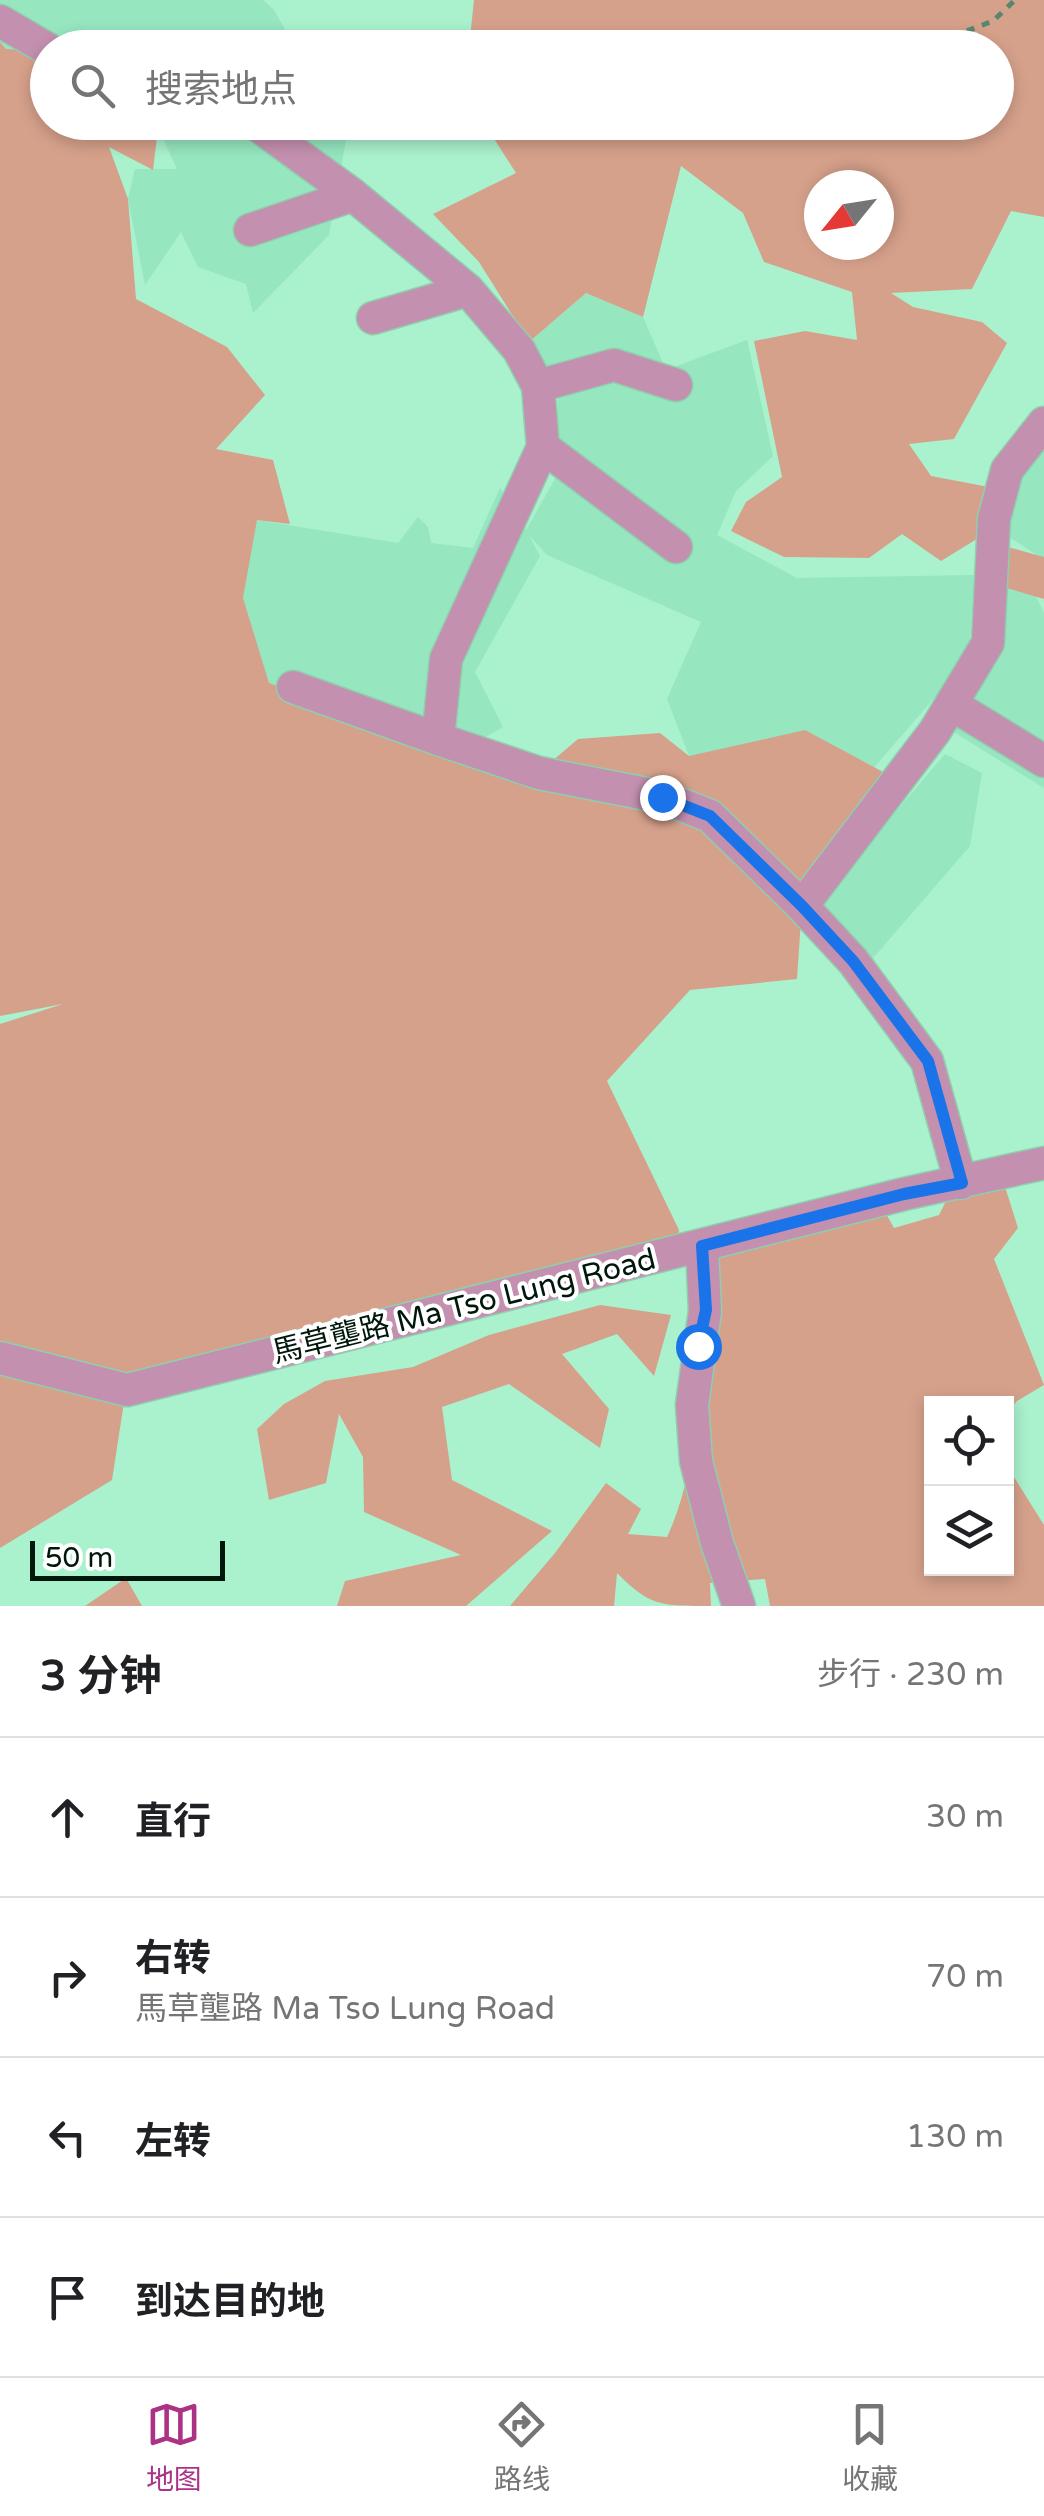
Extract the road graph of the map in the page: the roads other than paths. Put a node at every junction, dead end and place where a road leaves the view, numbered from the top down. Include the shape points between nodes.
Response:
1 (0, 21) edge
2 (30, 38) edge
3 (278, 140) edge
4 (353, 195) junction
5 (250, 230) dead end
6 (468, 290) junction
7 (372, 318) dead end
8 (676, 385) dead end
9 (538, 386) junction
10 (1044, 423) edge
11 (543, 447) junction
12 (676, 547) dead end
13 (293, 686) dead end
14 (951, 704) junction
15 (438, 738) junction
16 (1044, 761) edge
17 (802, 906) junction
18 (1044, 1163) edge
19 (962, 1183) junction
20 (702, 1246) junction
21 (0, 1358) edge
22 (739, 1606) edge

1 - 2 street
3 - 4 street
4 - 5 street
4 - 6 street
6 - 7 street
6 - 9 street via 519,350
8 - 9 street via 614,366
9 - 11 street
10 - 14 street via 1007,470 994,519 988,643
11 - 12 street
11 - 15 street via 446,659
13 - 15 street
14 - 16 street
14 - 17 street
15 - 17 street via 539,773 662,797 710,816
17 - 19 street via 928,1061
18 - 19 street, 馬草壟路 Ma Tso Lung Road
19 - 20 street, 馬草壟路 Ma Tso Lung Road
20 - 21 street, 馬草壟路 Ma Tso Lung Road via 127,1390
20 - 22 street via 706,1310 692,1405 696,1461

